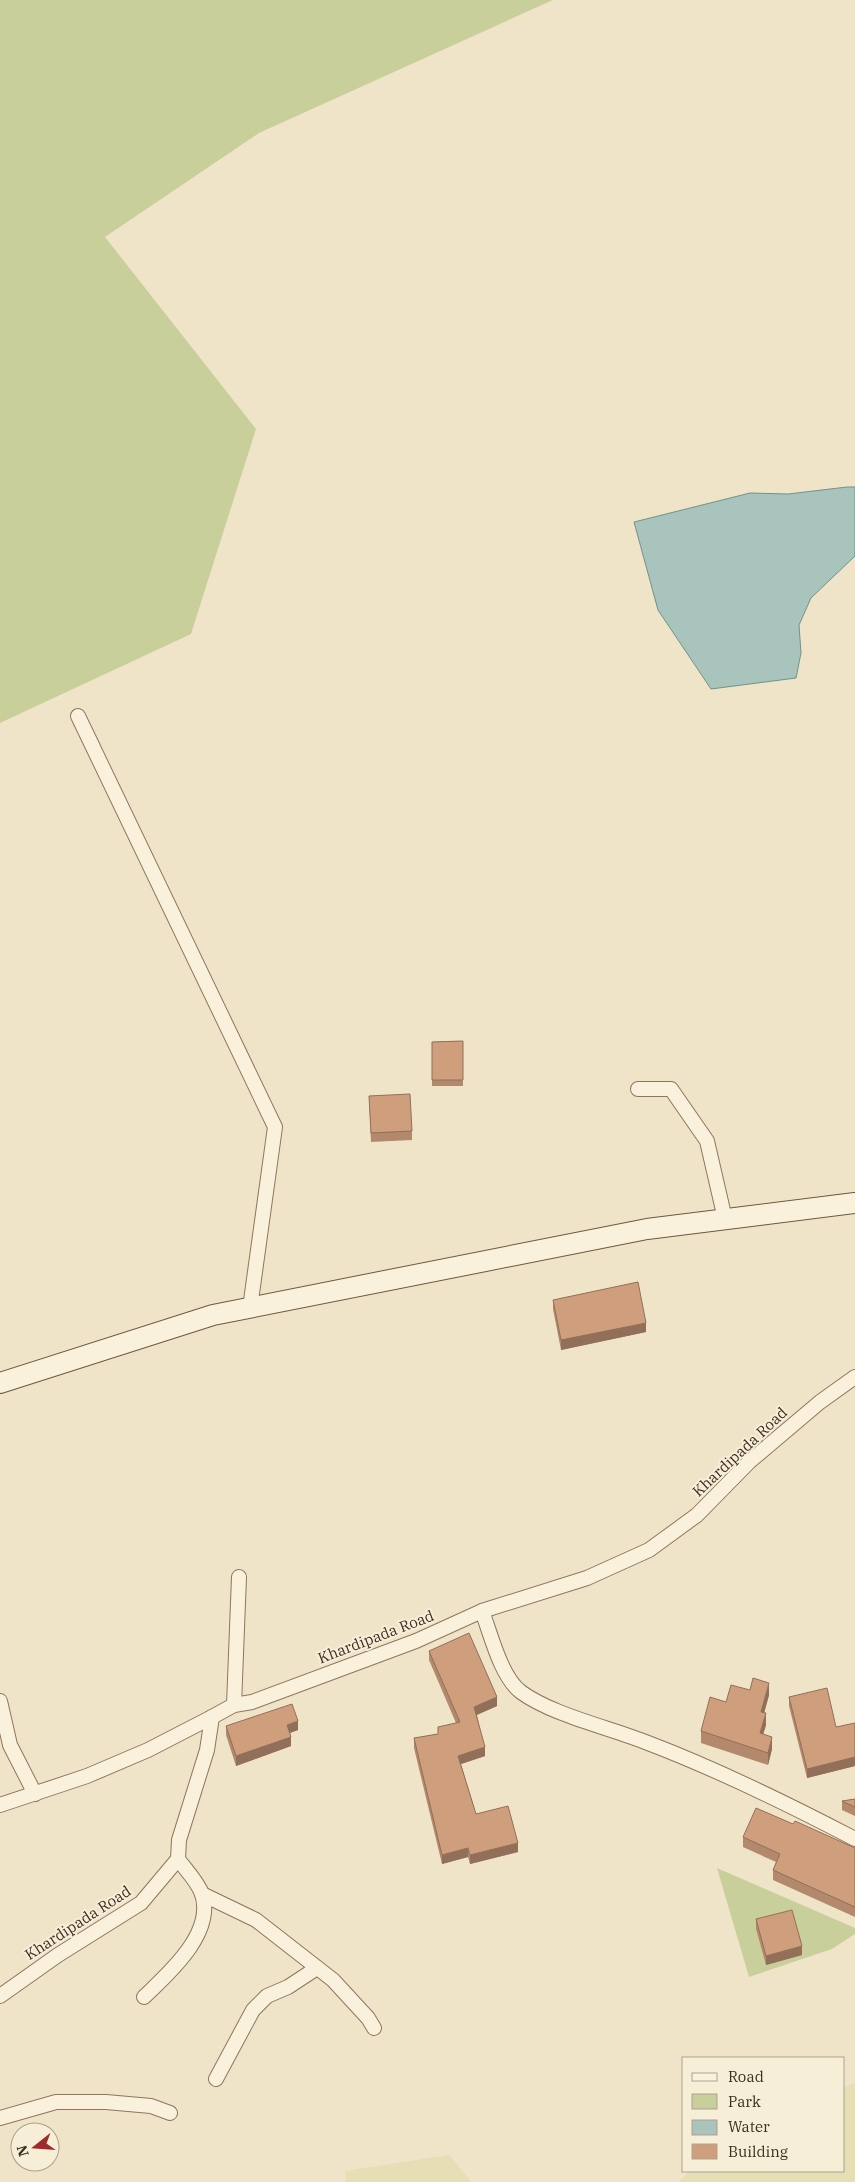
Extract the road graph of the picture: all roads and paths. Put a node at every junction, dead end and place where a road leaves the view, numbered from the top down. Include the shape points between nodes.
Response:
1 (93, 747) dead end
2 (638, 1089) dead end
3 (855, 1202) edge
4 (724, 1219) junction
5 (250, 1308) junction
6 (855, 1377) edge
7 (0, 1383) edge
8 (239, 1577) dead end
9 (482, 1611) junction
10 (0, 1701) edge
11 (234, 1705) junction
12 (212, 1717) junction
13 (35, 1794) junction
14 (0, 1806) edge
15 (855, 1839) edge
16 (178, 1859) junction
17 (202, 1894) junction
18 (317, 1968) junction
19 (0, 1996) edge
20 (144, 1997) dead end
21 (374, 2028) dead end
22 (216, 2079) dead end
23 (170, 2113) dead end
24 (0, 2118) edge

1 - 5 street via 78,716 275,1126
2 - 4 street via 671,1088 707,1141
3 - 4 street
4 - 5 street via 647,1229
5 - 7 street via 213,1315
6 - 9 street, Khardipada Road via 820,1402 749,1462 697,1514 649,1550 587,1578
8 - 11 street
9 - 11 street, Khardipada Road via 416,1641 252,1702
9 - 15 street via 508,1678 520,1692 561,1711 649,1743
10 - 13 street via 10,1745
11 - 12 street, Khardipada Road
12 - 13 street, Khardipada Road via 148,1750
12 - 16 street via 207,1750 179,1840
13 - 14 street, Khardipada Road
16 - 17 street
16 - 19 street, Khardipada Road via 141,1903
17 - 18 street via 256,1920
17 - 20 street via 204,1918 200,1932 178,1963
18 - 21 street via 333,1980
18 - 22 street via 267,1996 253,2010
23 - 24 street via 151,2106 56,2102

